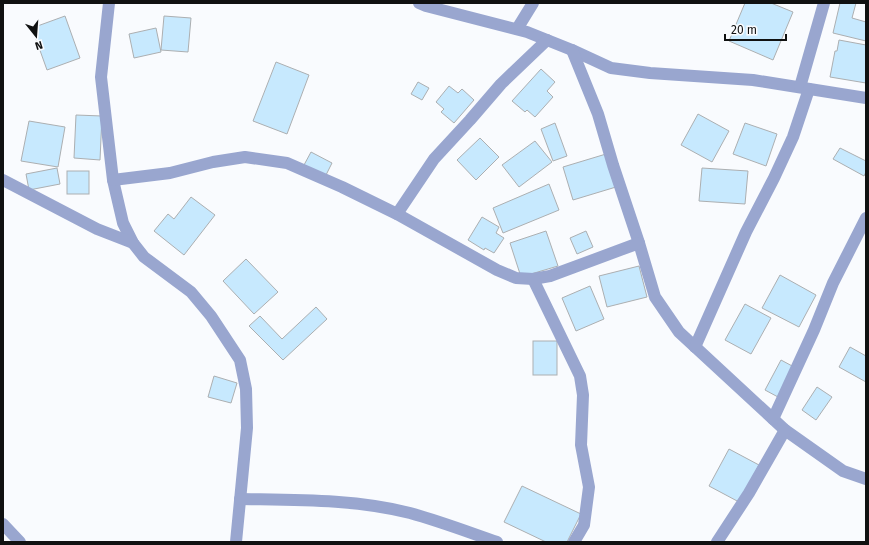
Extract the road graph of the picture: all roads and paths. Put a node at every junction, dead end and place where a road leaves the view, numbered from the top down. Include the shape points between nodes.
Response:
1 (109, 3) edge
2 (419, 3) edge
3 (533, 3) edge
4 (824, 3) edge
5 (517, 29) junction
6 (548, 40) junction
7 (572, 50) junction
8 (804, 88) junction
9 (866, 98) edge
10 (3, 180) edge
11 (113, 180) junction
12 (397, 214) junction
13 (866, 218) edge
14 (133, 243) junction
15 (639, 243) junction
16 (533, 280) junction
17 (695, 347) junction
18 (773, 419) junction
19 (785, 430) junction
20 (866, 480) edge
21 (240, 499) junction
22 (3, 524) edge
23 (20, 542) edge
24 (236, 542) edge
25 (497, 542) edge
26 (574, 542) edge
27 (717, 542) edge

1 - 11 street via 101,77
2 - 5 street
3 - 5 street
4 - 8 street
5 - 6 street
6 - 7 street
6 - 12 street via 501,84 434,159
7 - 8 street via 611,68 624,71 753,80
7 - 15 street via 598,114
8 - 9 street
8 - 17 street via 793,137 746,232
10 - 14 street via 98,229
11 - 12 street via 170,173 245,157 287,163
11 - 14 street via 123,223
12 - 16 street via 497,270 516,278
13 - 18 street via 833,283
14 - 21 street via 144,257 191,292 211,316 240,360 246,390 247,428
15 - 16 street
15 - 17 street via 655,297 679,332
16 - 26 street via 580,376 583,395 581,445 589,487 584,525
17 - 18 street
18 - 19 street
19 - 20 street via 843,471
19 - 27 street
21 - 24 street
21 - 25 street via 322,501 368,506 409,513
22 - 23 street

